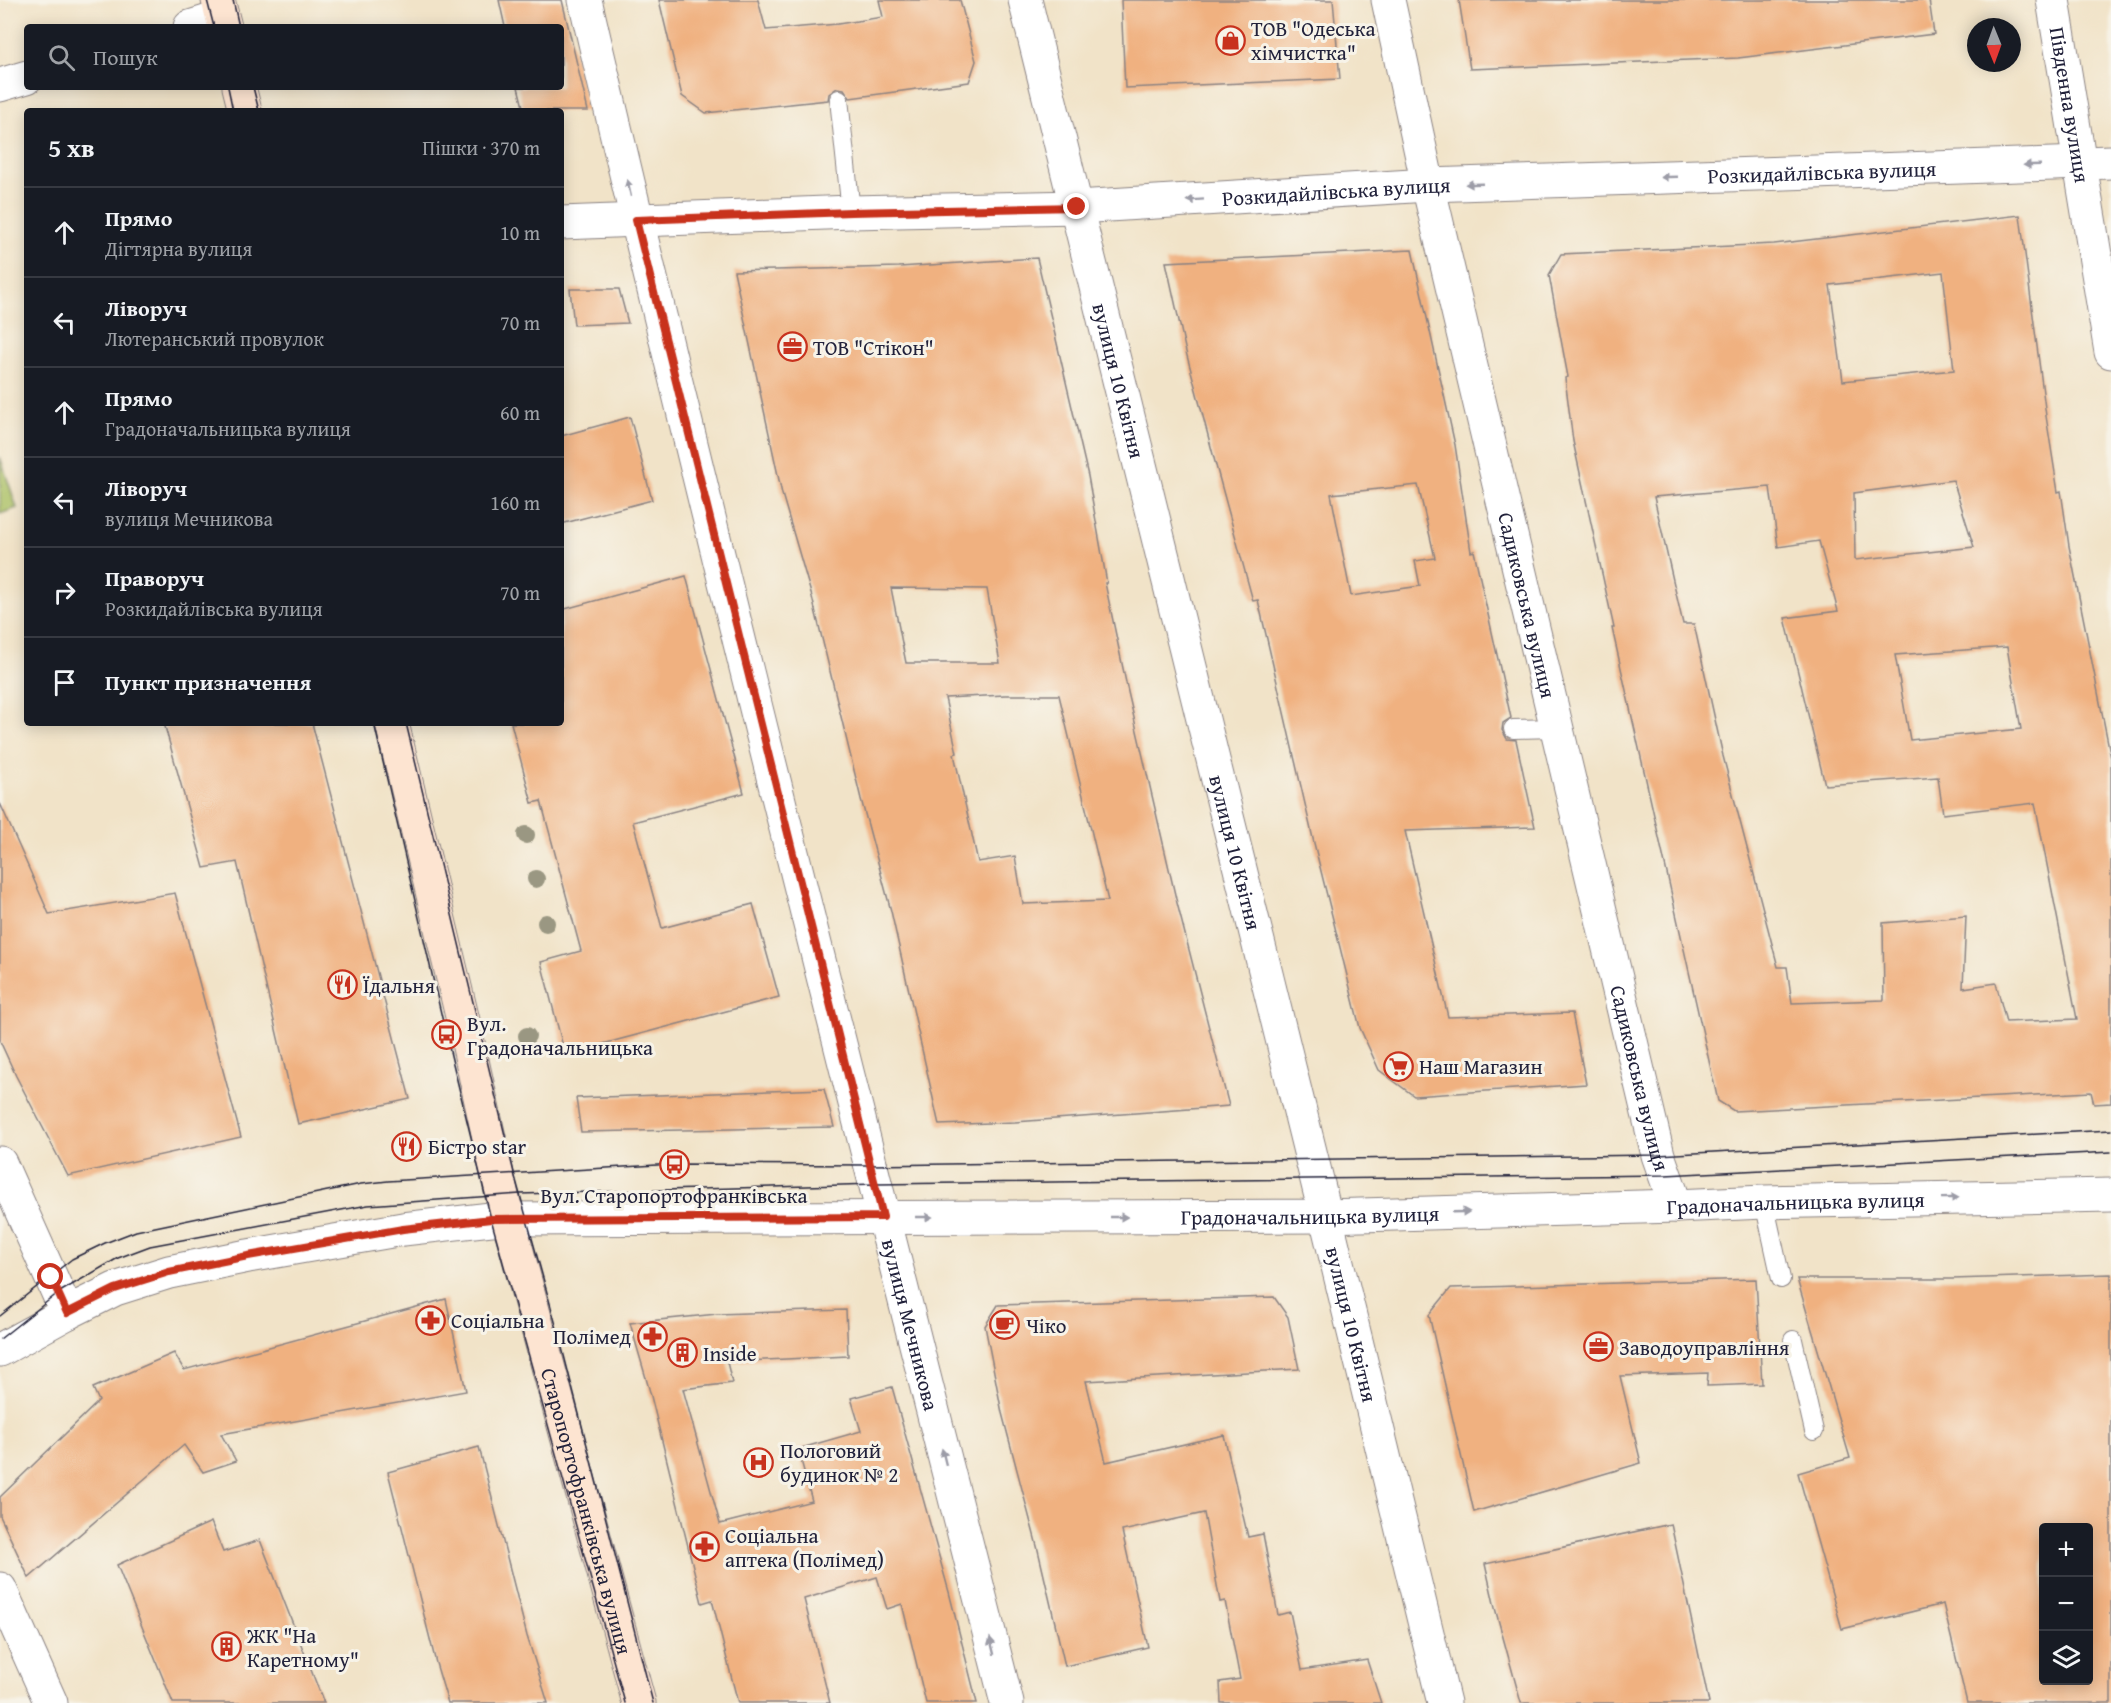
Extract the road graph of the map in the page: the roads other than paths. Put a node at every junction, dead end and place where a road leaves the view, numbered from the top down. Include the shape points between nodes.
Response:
1 (585, 0) edge
2 (1025, 0) edge
3 (1388, 0) edge
4 (2053, 0) edge
5 (222, 15) edge
6 (198, 24) edge
7 (24, 78) edge
8 (0, 85) edge
9 (240, 90) edge
10 (839, 99) dead end
11 (243, 108) edge
12 (2096, 163) edge
13 (1428, 186) junction
14 (1077, 207) junction
15 (851, 212) junction
16 (636, 220) junction
17 (564, 223) edge
18 (2111, 352) edge
19 (393, 726) edge
20 (1556, 728) junction
21 (1513, 729) dead end
22 (0, 1163) edge
23 (2111, 1195) edge
24 (1764, 1202) junction
25 (1676, 1206) junction
26 (1326, 1216) junction
27 (883, 1217) junction
28 (508, 1219) junction
29 (1782, 1279) dead end
30 (67, 1313) junction
31 (1793, 1340) dead end
32 (0, 1350) edge
33 (1814, 1431) dead end
34 (0, 1589) edge
35 (51, 1703) edge
36 (639, 1703) edge
37 (1006, 1703) edge
38 (1444, 1703) edge

16 -> 1 street, вулиця Мечникова
2 - 14 street, вулиця 10 Квітня
3 - 13 street, Садиковська вулиця
4 - 12 street, Південна вулиця
5 - 6 street
7 - 8 street
9 - 11 main road
10 - 15 lane
12 -> 13 street, Розкидайлівська вулиця
12 - 18 street, Південна вулиця
13 -> 14 street, Розкидайлівська вулиця
13 - 20 street, Садиковська вулиця
14 - 15 street, Розкидайлівська вулиця
14 - 26 street, вулиця 10 Квітня
15 - 16 street, Розкидайлівська вулиця
16 - 17 street, Розкидайлівська вулиця
16 - 27 street, вулиця Мечникова
19 - 28 main road, Старопортофранківська вулиця
20 - 21 lane
20 - 25 street, Садиковська вулиця via 1658,1155
22 - 30 street
24 -> 23 street, Градоначальницька вулиця
24 - 25 street, Градоначальницька вулиця
24 - 29 lane
26 -> 25 street, Градоначальницька вулиця
27 -> 26 street, Градоначальницька вулиця
26 - 38 street, вулиця 10 Квітня
27 - 28 street, Градоначальницька вулиця
37 -> 27 street, вулиця Мечникова
28 - 30 street, Градоначальницька вулиця via 403,1229 169,1272 115,1289
28 - 36 main road, Старопортофранківська вулиця
30 - 32 street, Градоначальницька вулиця
31 - 33 lane
34 - 35 street

